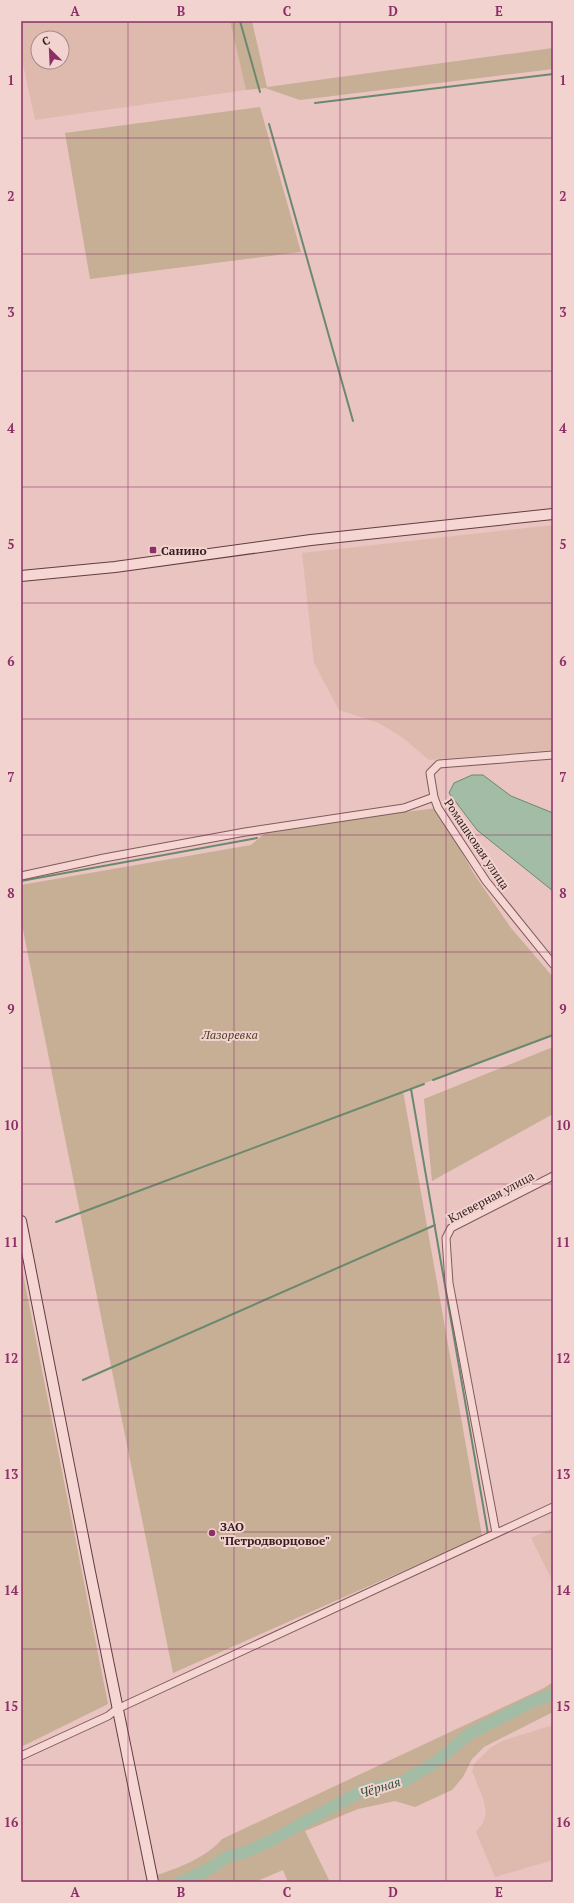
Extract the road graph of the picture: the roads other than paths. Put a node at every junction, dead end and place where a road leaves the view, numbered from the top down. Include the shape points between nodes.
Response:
1 (553, 514) edge
2 (21, 576) edge
3 (553, 755) edge
4 (434, 797) junction
5 (21, 876) edge
6 (553, 964) edge
7 (553, 1176) edge
8 (21, 1221) edge
9 (553, 1508) edge
10 (496, 1533) junction
11 (117, 1709) junction
12 (21, 1756) edge
13 (153, 1882) edge

1 - 2 street via 311,540 115,567
3 - 4 street, Ромашковая улица via 439,764 430,773
4 - 5 street via 404,808 245,832
4 - 6 street, Ромашковая улица via 438,808 486,881
7 - 10 street, Клеверная улица via 451,1228 446,1238 449,1283
8 - 11 street
9 - 10 street
10 - 11 street
11 - 12 street via 108,1716
11 - 13 street

